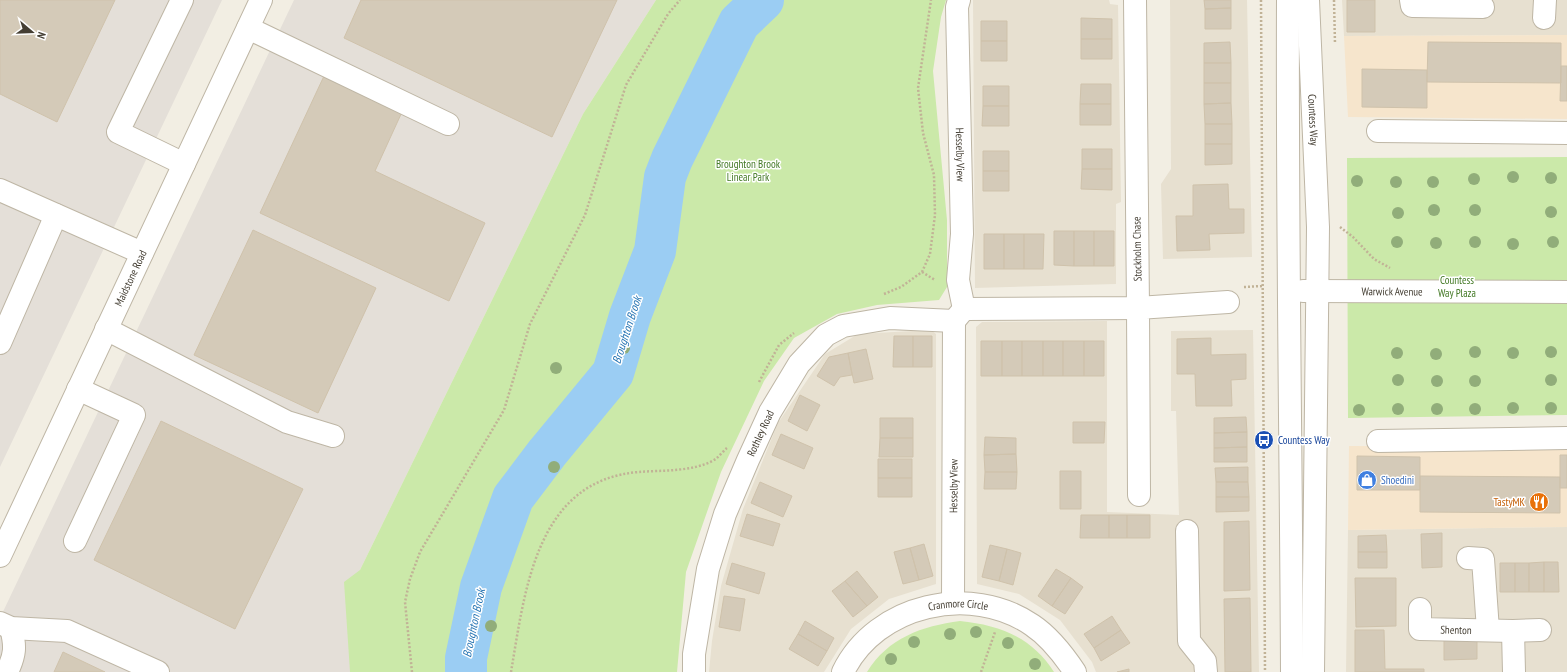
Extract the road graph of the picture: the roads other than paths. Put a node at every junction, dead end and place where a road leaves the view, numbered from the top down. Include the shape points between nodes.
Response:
1 (182, 0) edge
2 (261, 0) edge
3 (959, 0) edge
4 (1135, 0) edge
5 (1288, 0) edge
6 (1308, 0) edge
7 (1412, 0) edge
8 (1483, 7) dead end
9 (248, 28) junction
10 (448, 124) dead end
11 (1378, 131) dead end
12 (1567, 133) edge
13 (184, 164) junction
14 (0, 190) edge
15 (56, 215) junction
16 (142, 253) junction
17 (1290, 290) junction
18 (1317, 291) junction
19 (1567, 292) edge
20 (1228, 302) dead end
21 (1138, 308) junction
22 (959, 315) junction
23 (106, 329) junction
24 (0, 343) edge
25 (78, 390) junction
26 (333, 436) dead end
27 (1567, 438) edge
28 (1378, 441) dead end
29 (1139, 495) dead end
30 (1187, 531) dead end
31 (75, 541) dead end
32 (0, 556) edge
33 (1468, 558) dead end
34 (953, 603) junction
35 (1420, 609) dead end
36 (5, 626) edge
37 (1488, 630) junction
38 (1540, 630) dead end
39 (1513, 631) junction
40 (7, 672) edge
41 (158, 672) edge
42 (694, 672) edge
43 (843, 672) edge
44 (1075, 672) edge
45 (1206, 672) edge
46 (1292, 672) edge
47 (1313, 672) edge
48 (1514, 672) edge

1 - 13 street via 118,132
2 - 9 street, Maidstone Road
3 - 22 street, Hesselby View via 957,7 962,234 958,280
4 - 21 street, Stockholm Chase
5 - 17 street via 1287,226
6 - 18 street, Countess Way via 1318,227
7 - 8 street via 1412,6
9 - 10 street
9 - 13 street, Maidstone Road
11 - 12 street
13 - 16 street, Maidstone Road
14 - 15 street
15 - 16 street
15 - 24 street
16 - 23 street, Maidstone Road
17 - 18 street, Warwick Avenue
17 - 46 street
18 - 19 street, Warwick Avenue
18 - 47 street, Countess Way
20 - 21 street
21 - 22 street
21 - 29 street, Stockholm Chase
22 - 34 street, Hesselby View
22 - 42 street, Rothley Road via 890,318 843,326 826,335 799,364 770,412 725,514 708,569 694,654
23 - 25 street, Maidstone Road
23 - 26 street via 287,422
25 - 31 street via 134,415
25 - 32 street, Maidstone Road
27 - 28 street
30 - 45 street via 1189,642 1206,661
33 - 37 street via 1483,558
34 - 43 street, Cranmore Circle via 928,606 881,628 862,645
34 - 44 street, Cranmore Circle via 970,603 1003,610 1032,625 1051,641
35 - 37 street, Shenton via 1420,629
36 - 40 street via 15,643 14,658
36 - 41 street via 67,630
37 - 39 street, Shenton
38 - 39 street, Shenton
39 - 48 street

